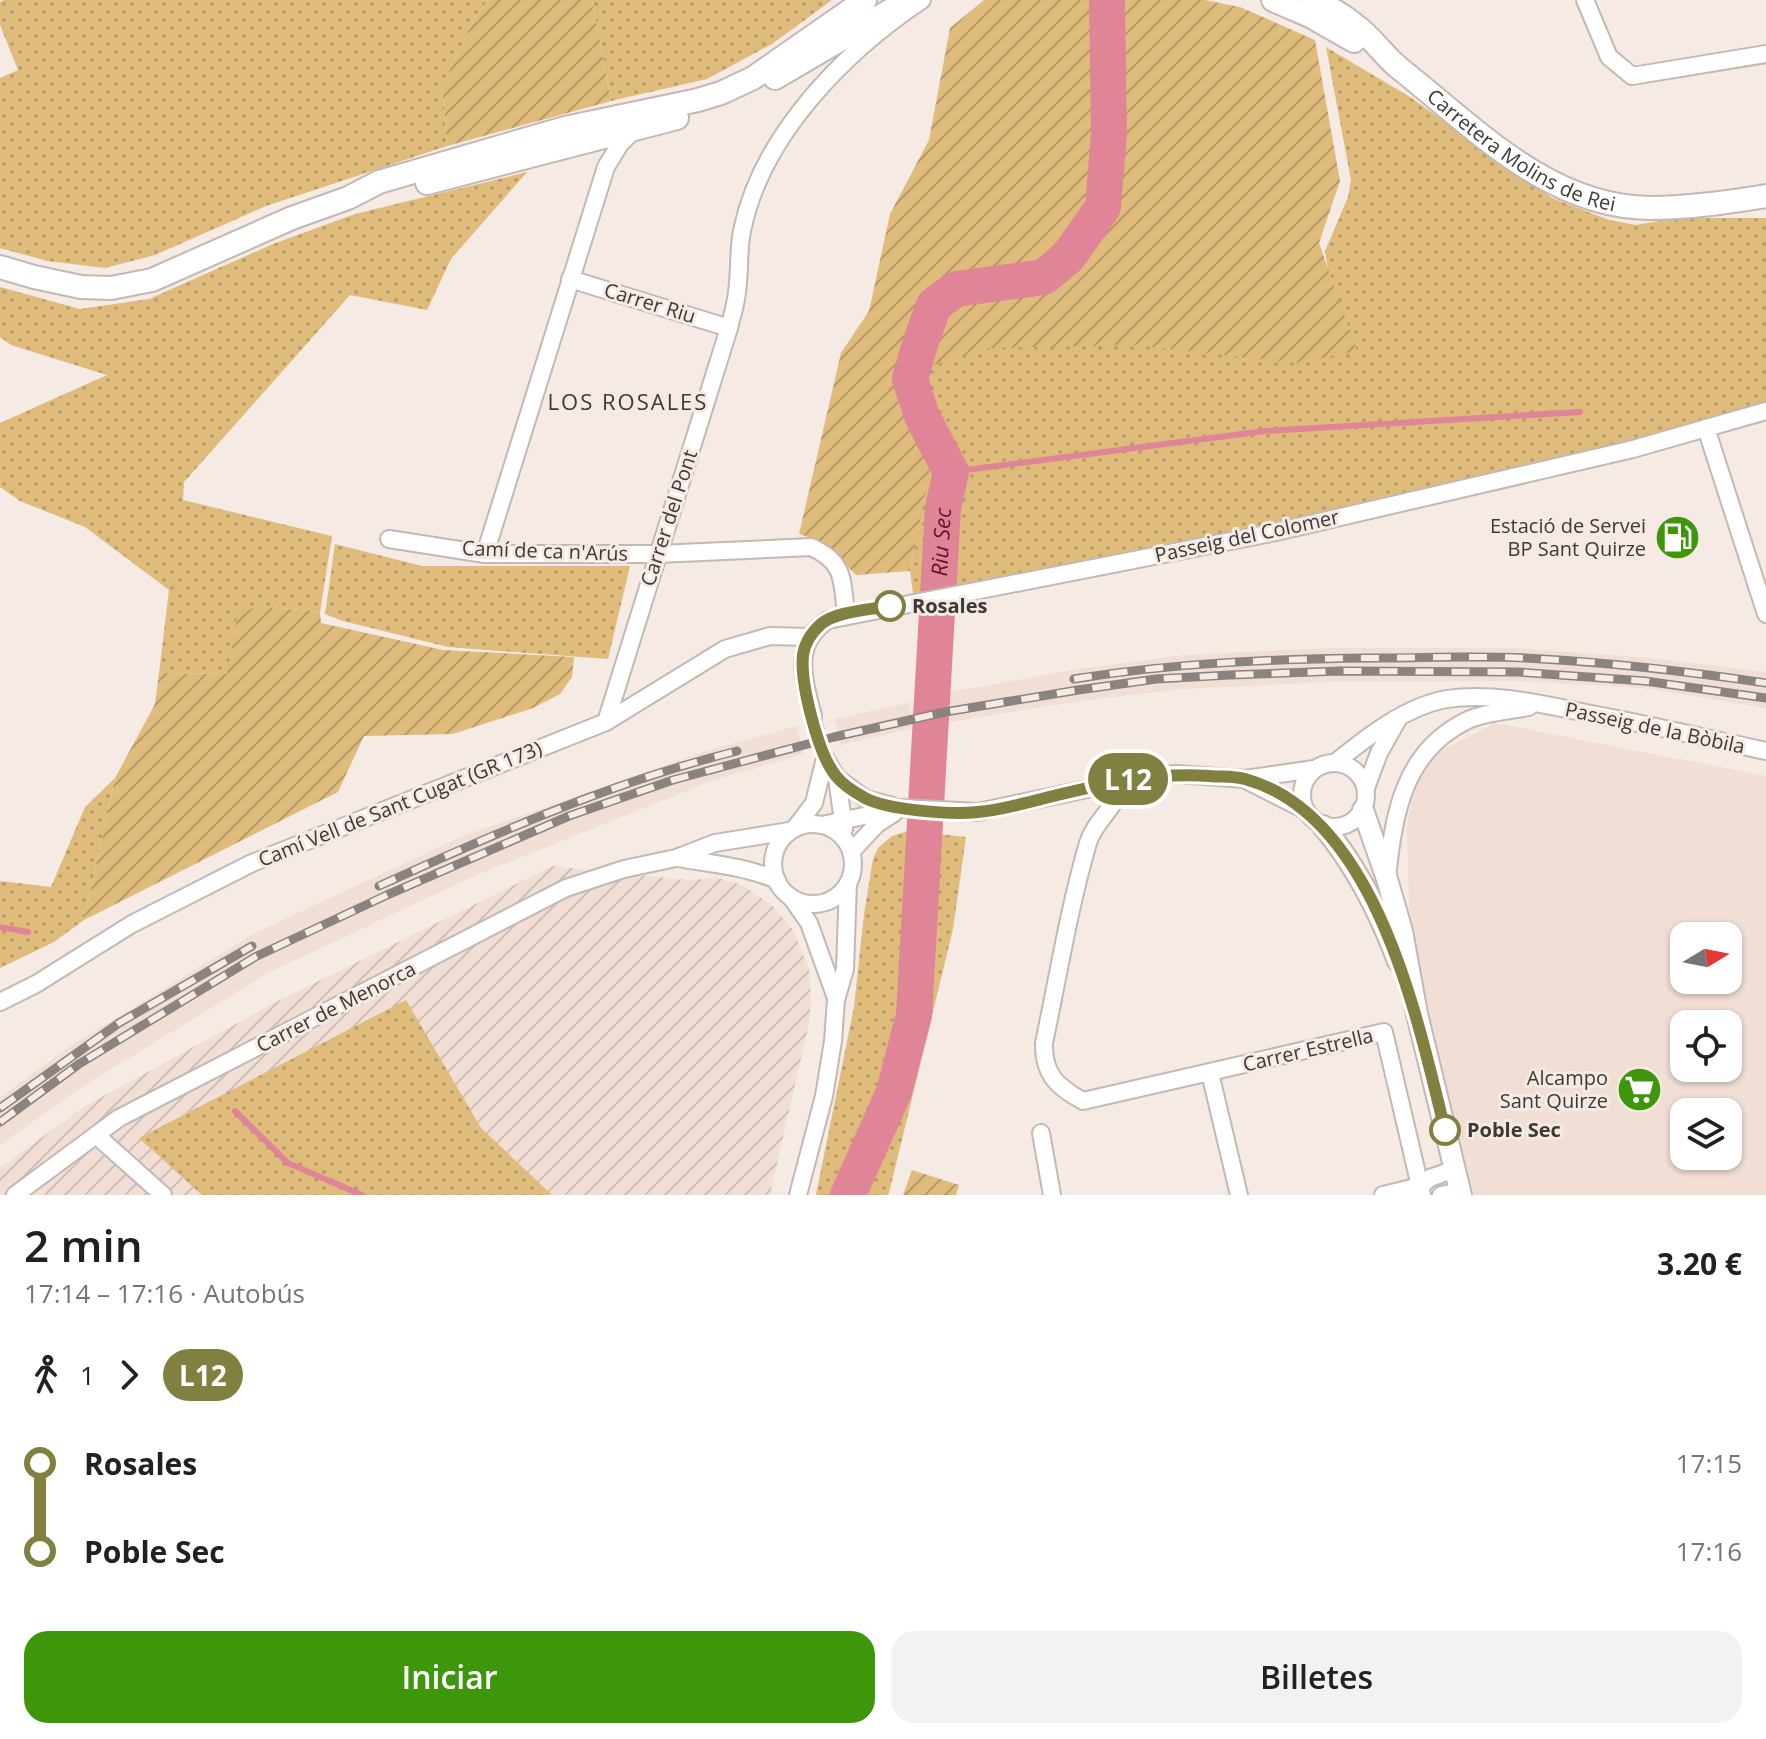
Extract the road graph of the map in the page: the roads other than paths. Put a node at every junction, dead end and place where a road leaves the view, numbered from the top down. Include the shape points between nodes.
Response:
1 (908, 0) edge
2 (922, 0) edge
3 (1273, 0) edge
4 (1585, 0) edge
5 (860, 2) edge
6 (1316, 5) edge
7 (1766, 54) edge
8 (633, 130) junction
9 (526, 139) junction
10 (586, 143) junction
11 (606, 167) junction
12 (1766, 196) edge
13 (348, 198) junction
14 (0, 267) edge
15 (570, 279) junction
16 (729, 328) junction
17 (1766, 411) edge
18 (1706, 428) junction
19 (389, 539) dead end
20 (485, 554) junction
21 (658, 554) junction
22 (1766, 614) edge
23 (846, 615) junction
24 (809, 637) junction
25 (1544, 704) junction
26 (813, 716) tunnel mouth
27 (1398, 720) junction
28 (606, 722) junction
29 (1766, 751) edge
30 (1336, 762) junction
31 (1314, 769) junction
32 (837, 778) junction
33 (1123, 779) junction
34 (1245, 779) junction
35 (1366, 788) junction
36 (905, 809) junction
37 (1305, 810) junction
38 (1363, 810) junction
39 (843, 821) junction
40 (822, 825) junction
41 (1323, 826) junction
42 (792, 830) junction
43 (848, 846) junction
44 (676, 858) junction
45 (1387, 879) junction
46 (777, 880) junction
47 (848, 883) junction
48 (791, 897) junction
49 (836, 1000) junction
50 (0, 1002) edge
51 (1417, 1014) junction
52 (1210, 1073) junction
53 (1041, 1133) dead end
54 (96, 1135) junction
55 (1455, 1169) junction
56 (1425, 1192) edge
57 (1454, 1194) edge
58 (15, 1195) edge
59 (163, 1195) edge
60 (798, 1195) edge
61 (1052, 1195) edge
62 (1239, 1195) edge
63 (1383, 1195) edge

1 - 8 main road via 741,95
2 - 16 street, Carrer del Pont via 873,35 796,114 764,171 742,231
3 - 6 main road, Carretera Molins de Rei
4 - 7 street via 1609,57 1632,76
5 - 9 main road via 753,78 721,93
6 - 12 main road, Carretera Molins de Rei via 1518,162 1591,200 1651,208
8 - 10 main road
8 - 11 street
9 - 10 street
9 - 13 main road via 379,182
10 - 11 street
10 - 13 main road
11 - 15 street
13 - 14 main road via 152,280 122,286 66,285
15 - 16 street, Carrer Riu
15 - 20 street
16 - 21 street, Carrer del Pont
17 - 18 street, Passeig del Colomer
18 - 22 street
18 - 23 street, Passeig del Colomer via 1276,532
19 - 20 street, Camí de ca n'Arús
20 - 21 street, Camí de ca n'Arús
21 - 23 street, Camí de ca n'Arús via 811,547 837,565
21 - 28 street, Carrer del Pont
23 - 24 street, Passeig del Colomer via 828,620
24 - 26 street via 803,656
24 - 28 street, Camí Vell de Sant Cugat (GR 173) via 770,636 725,649
25 - 27 street, Passeig de la Bòbila via 1448,699
25 - 29 street, Passeig de la Bòbila
25 - 45 street, Passeig de la Bòbila via 1468,720 1421,756 1402,792
27 - 30 street, Passeig de la Bòbila
27 - 35 street
28 - 50 street, Camí Vell de Sant Cugat (GR 173) via 252,863 132,924
30 - 31 street
30 - 35 street via 1359,774
31 - 34 street
31 - 37 street via 1302,788
32 - 36 street via 866,799
32 - 39 street
32 - 42 street via 825,758 814,803
33 - 34 street via 1177,774
33 - 36 street via 978,812
33 - 52 street via 1122,790 1087,847 1044,1043 1047,1071 1065,1092 1083,1101
34 - 37 street
35 - 38 street
36 - 39 street
36 - 43 street
37 - 41 street
38 - 41 street via 1344,825
38 - 45 street
39 - 40 street
39 - 43 street
40 - 42 street
40 - 43 street via 839,833
41 - 51 street via 1342,849 1387,932
42 - 44 street, Carrer de Menorca via 715,843
42 - 46 street via 775,855
43 - 47 street
44 - 46 street, Carrer de Menorca via 753,869
44 - 54 street, Carrer de Menorca via 566,888 119,1118
45 - 51 street
46 - 48 street
47 - 48 street via 829,901 816,904
47 - 49 street via 845,969
48 - 49 street via 809,923
49 - 60 street via 824,1096
51 - 55 street
52 - 56 street, Carrer Estrella via 1384,1032
52 - 62 street
53 - 61 street
54 - 58 street, Carrer de Menorca
54 - 59 street
55 - 56 street via 1430,1178
55 - 57 street
56 - 63 street

